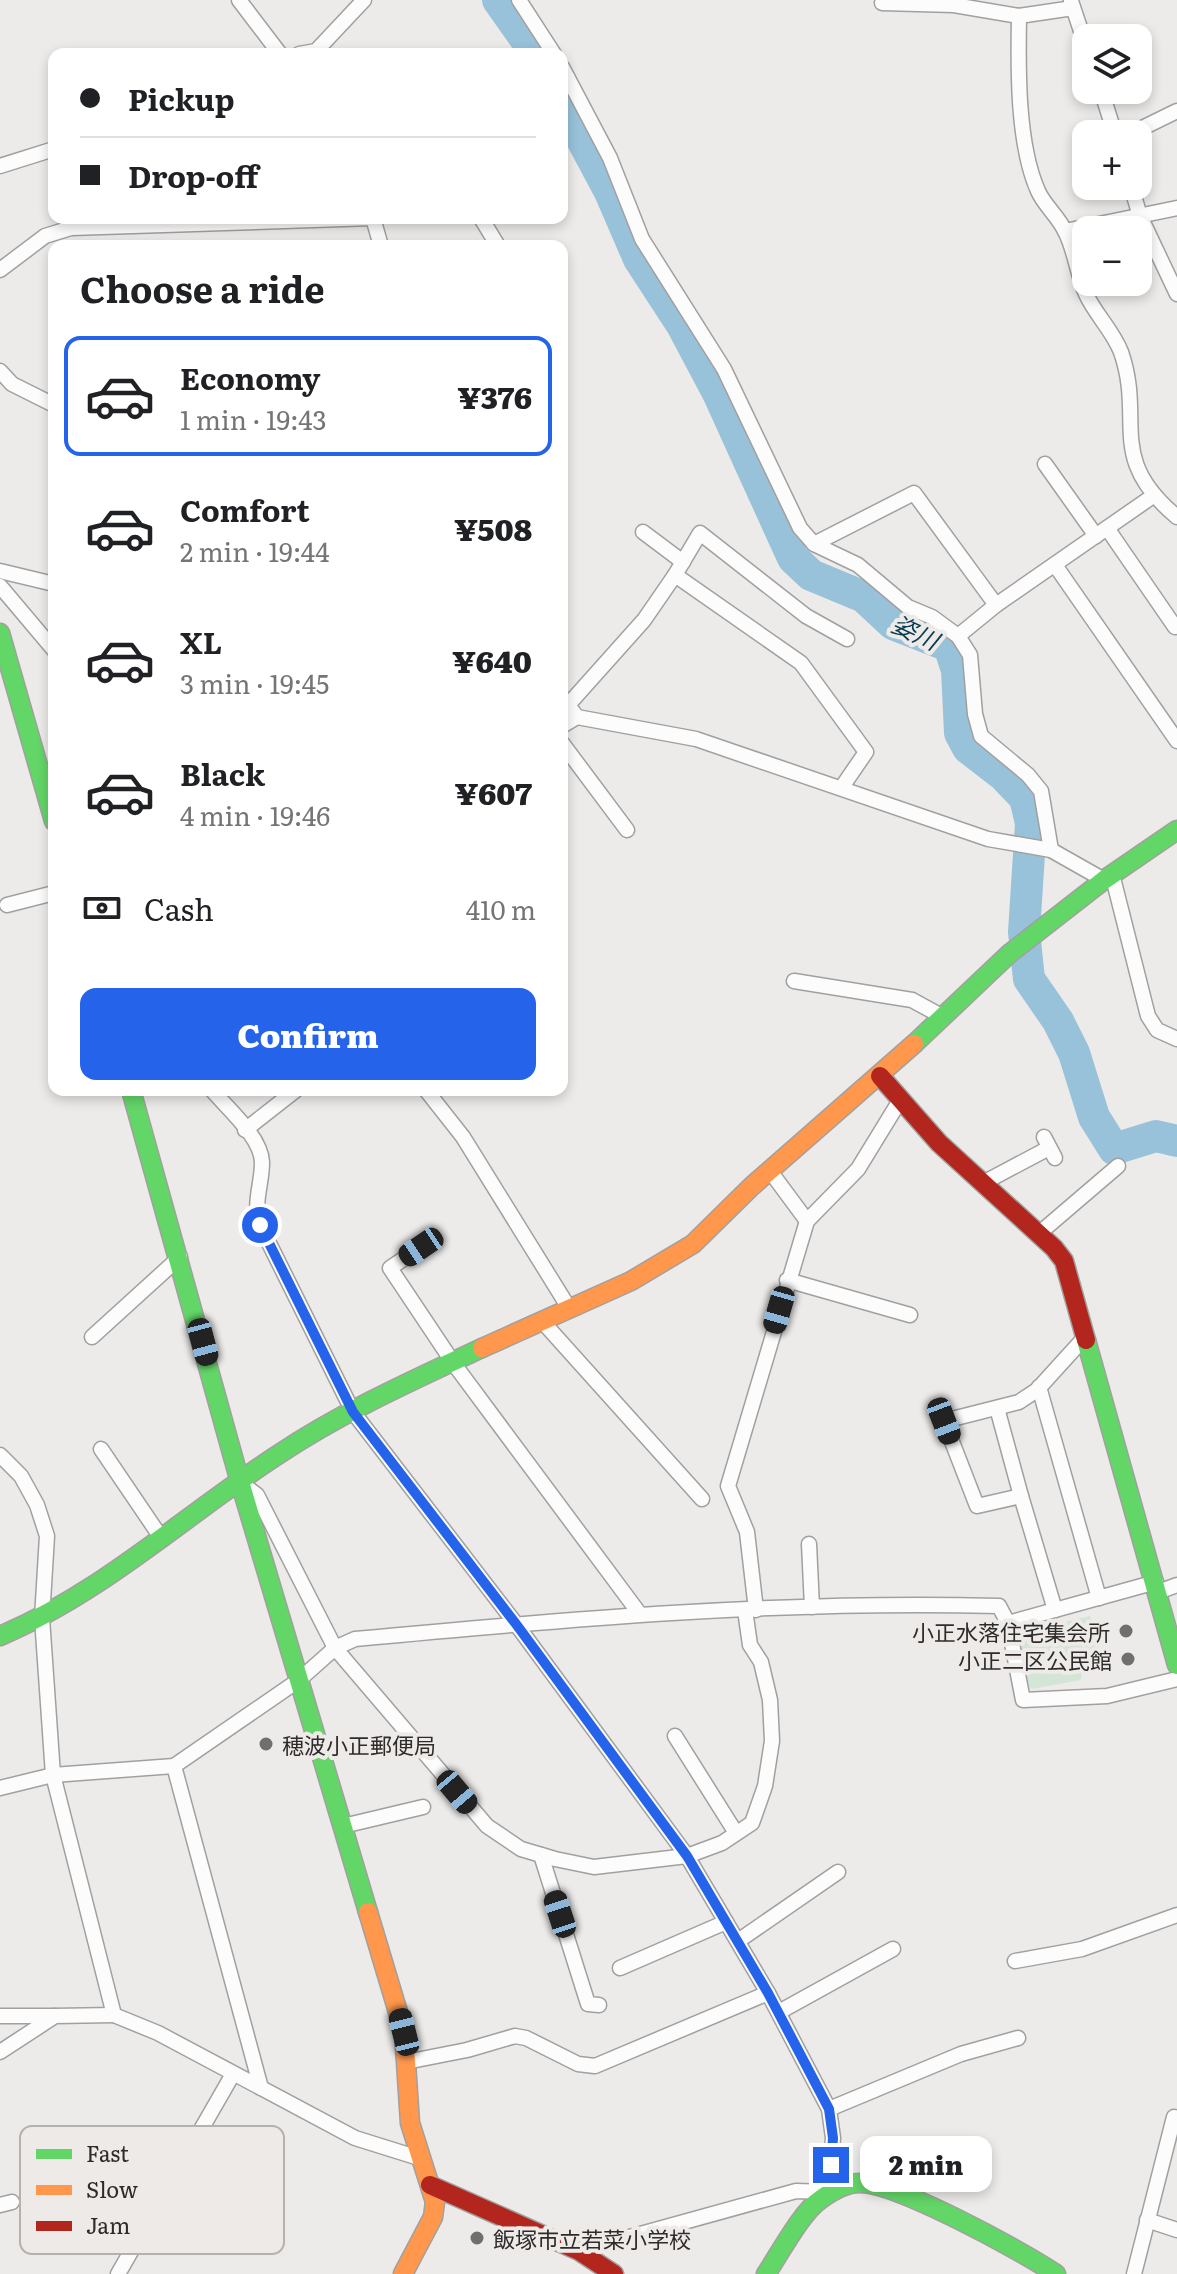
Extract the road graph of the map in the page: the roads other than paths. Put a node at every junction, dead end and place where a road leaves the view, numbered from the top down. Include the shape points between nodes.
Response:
1 (239, 0) edge
2 (364, 0) edge
3 (519, 0) edge
4 (882, 3) dead end
5 (1072, 4) edge
6 (1019, 16) junction
7 (1079, 24) edge
8 (275, 48) edge
9 (321, 48) edge
10 (550, 48) edge
11 (568, 78) edge
12 (1177, 111) edge
13 (1152, 123) edge
14 (48, 151) edge
15 (0, 166) edge
16 (1135, 200) edge
17 (1177, 208) edge
18 (1140, 216) joint
19 (192, 224) edge
20 (1072, 230) edge
21 (1065, 231) junction
22 (1152, 241) edge
23 (0, 270) edge
24 (1177, 294) edge
25 (0, 371) edge
26 (48, 402) edge
27 (1045, 464) dead end
28 (1153, 496) junction
29 (1177, 517) edge
30 (643, 532) dead end
31 (1101, 532) junction
32 (814, 544) junction
33 (1055, 565) junction
34 (679, 568) junction
35 (0, 571) edge
36 (48, 583) edge
37 (0, 586) edge
38 (996, 605) junction
39 (1175, 627) dead end
40 (0, 633) edge
41 (958, 636) junction
42 (847, 639) dead end
43 (48, 643) edge
44 (569, 706) edge
45 (1177, 741) edge
46 (568, 751) edge
47 (842, 787) junction
48 (48, 800) edge
49 (627, 830) dead end
50 (1177, 830) edge
51 (1051, 850) junction
52 (1108, 877) junction
53 (48, 895) edge
54 (7, 905) dead end
55 (794, 981) dead end
56 (943, 1017) junction
57 (1177, 1039) edge
58 (880, 1076) junction
59 (133, 1096) edge
60 (217, 1096) edge
61 (288, 1096) edge
62 (431, 1096) edge
63 (899, 1102) junction
64 (245, 1130) junction
65 (1049, 1148) dead end
66 (1118, 1166) dead end
67 (770, 1171) junction
68 (983, 1183) junction
69 (807, 1221) junction
70 (1042, 1231) junction
71 (421, 1247) dead end
72 (180, 1257) junction
73 (787, 1280) junction
74 (569, 1308) junction
75 (910, 1315) dead end
76 (542, 1321) junction
77 (1086, 1336) junction
78 (92, 1337) dead end
79 (454, 1364) junction
80 (1039, 1387) junction
81 (997, 1408) junction
82 (353, 1412) junction
83 (101, 1449) dead end
84 (0, 1455) edge
85 (240, 1482) junction
86 (1021, 1496) junction
87 (702, 1499) dead end
88 (162, 1539) junction
89 (809, 1544) dead end
90 (1177, 1585) edge
91 (1157, 1587) junction
92 (1099, 1598) junction
93 (812, 1607) junction
94 (751, 1610) junction
95 (1055, 1610) junction
96 (639, 1613) junction
97 (42, 1618) junction
98 (1008, 1623) junction
99 (516, 1624) junction
100 (0, 1636) edge
101 (335, 1648) junction
102 (1177, 1665) edge
103 (1177, 1679) edge
104 (299, 1680) junction
105 (675, 1736) dead end
106 (174, 1766) junction
107 (53, 1775) junction
108 (0, 1788) edge
109 (423, 1807) dead end
110 (343, 1826) junction
111 (736, 1833) junction
112 (541, 1855) junction
113 (687, 1856) junction
114 (838, 1872) dead end
115 (1177, 1915) edge
116 (726, 1922) junction
117 (738, 1941) junction
118 (893, 1949) dead end
119 (1015, 1961) dead end
120 (620, 1968) dead end
121 (768, 1993) junction
122 (599, 2005) dead end
123 (779, 2012) junction
124 (114, 2015) junction
125 (0, 2016) edge
126 (55, 2016) junction
127 (1018, 2038) dead end
128 (0, 2052) edge
129 (406, 2062) junction
130 (233, 2074) junction
131 (261, 2088) junction
132 (829, 2109) junction
133 (1177, 2118) edge
134 (203, 2126) edge
135 (419, 2158) junction
136 (430, 2185) junction
137 (828, 2192) junction
138 (1147, 2220) junction
139 (1177, 2230) edge
140 (579, 2251) junction
141 (130, 2254) edge
142 (118, 2274) edge
143 (403, 2274) edge
144 (614, 2274) edge
145 (766, 2274) edge
146 (1056, 2274) edge
147 (1134, 2274) edge

1 - 8 street
2 - 9 street
3 - 10 street
4 - 6 street via 954,5
5 - 6 street
5 - 7 street
6 - 21 street via 1025,136 1038,191
11 - 32 street via 610,158 642,239 724,369 800,528
12 - 13 street
14 - 15 street
16 - 18 street
17 - 18 street
19 - 23 street via 71,228 45,236
20 - 21 street
21 - 28 street via 1086,294 1120,349 1130,452
22 - 24 street
25 - 26 street via 12,384
27 - 31 street
28 - 29 street
28 - 31 street
30 - 34 street
31 - 33 street
31 - 39 street
32 - 38 street via 914,493
32 - 41 street via 858,565 908,607
33 - 38 street
33 - 45 street
34 - 42 street via 700,533 806,616
34 - 44 street via 644,620
34 - 47 street via 801,663 866,752
35 - 36 street
37 - 43 street
38 - 41 street
40 - 48 street
41 - 51 street via 970,655 981,736 1041,791
44 - 47 street via 696,739
46 - 49 street
47 - 51 street via 988,839
50 - 52 street
51 - 52 street
52 - 56 street via 1009,954
52 - 57 street via 1148,1016 1157,1030
53 - 54 street
55 - 56 street via 912,1000
56 - 58 street
58 - 63 street
58 - 67 street
59 - 72 street
60 - 64 street
61 - 64 street
62 - 74 street via 463,1137
63 - 68 street
63 - 69 street via 858,1169
64 - 82 street via 261,1158 256,1191 260,1225
65 - 68 street
66 - 70 street
67 - 69 street
67 - 74 street via 693,1244 631,1281
68 - 70 street
69 - 73 street
70 - 77 street via 1064,1261
71 - 79 street via 390,1268
72 - 78 street
72 - 85 street
73 - 75 street
73 - 94 street via 728,1486 747,1532
74 - 76 street
76 - 79 street
76 - 87 street
77 - 80 street
77 - 91 street
79 - 82 street
79 - 96 street
80 - 81 street via 1019,1402
80 - 92 street
81 - 86 street
81 - 86 street via 944,1421 977,1506
82 - 85 street
82 - 99 street
83 - 88 street
84 - 97 street via 21,1476 47,1536
85 - 88 street
85 - 101 street via 257,1495
85 - 104 street
86 - 95 street
88 - 97 street
89 - 93 street
90 - 91 street
91 - 92 street
91 - 102 street
92 - 95 street
93 - 94 street
93 - 98 street via 999,1606
94 - 96 street
94 - 111 street via 750,1645 761,1662 770,1700 772,1741 752,1823
95 - 98 street
96 - 99 street
97 - 100 street
97 - 107 street
98 - 103 street via 1023,1700 1107,1696
99 - 101 street via 355,1639
99 - 113 street
101 - 104 street
101 - 112 street via 487,1826 521,1849
104 - 106 street
104 - 110 street
105 - 111 street
106 - 107 street
106 - 131 street
107 - 108 street
107 - 124 street
109 - 110 street
110 - 129 street via 396,2001
111 - 113 street
112 - 113 street via 594,1867
112 - 122 street via 588,2004
113 - 116 street
114 - 117 street
115 - 119 street via 1082,1949
116 - 117 street
116 - 120 street
117 - 121 street
118 - 123 street
121 - 123 street
121 - 129 street via 595,2066 578,2064 515,2036
123 - 132 street
124 - 126 street
124 - 130 street
125 - 126 street
126 - 128 street
127 - 132 street via 961,2054
129 - 135 street via 410,2123
130 - 131 street
130 - 134 street
131 - 135 street via 355,2138
132 - 137 street via 833,2138
133 - 138 street
135 - 136 street
136 - 140 street
136 - 143 street via 433,2217
137 - 140 street via 796,2191
137 - 145 street
137 - 146 street via 846,2185 882,2186
138 - 139 street
138 - 147 street
140 - 144 street
141 - 142 street

